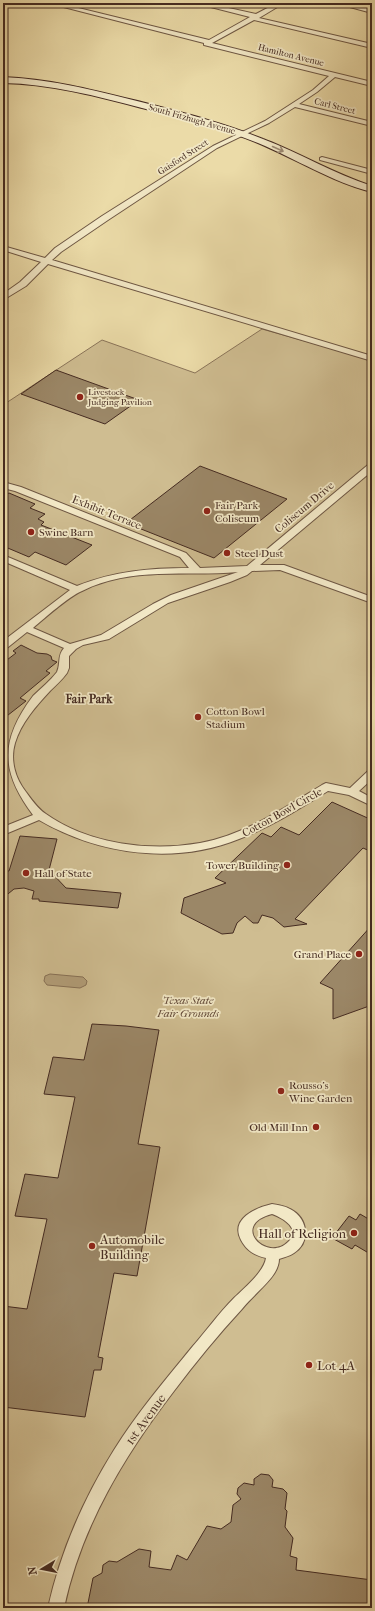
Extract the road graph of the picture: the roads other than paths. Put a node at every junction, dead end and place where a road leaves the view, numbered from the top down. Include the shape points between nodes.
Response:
1 (51, 3) edge
2 (198, 3) edge
3 (281, 3) edge
4 (338, 3) edge
5 (372, 11) edge
6 (254, 17) junction
7 (207, 43) junction
8 (372, 46) edge
9 (3, 75) edge
10 (334, 75) junction
11 (3, 80) edge
12 (372, 84) edge
13 (294, 105) junction
14 (372, 124) edge
15 (253, 129) junction
16 (242, 134) junction
17 (322, 159) junction
18 (372, 172) edge
19 (372, 180) edge
20 (372, 190) edge
21 (3, 248) edge
22 (47, 261) junction
23 (3, 298) edge
24 (230, 317) junction
25 (221, 322) dead end
26 (372, 359) edge
27 (372, 466) edge
28 (3, 485) edge
29 (3, 558) edge
30 (252, 567) junction
31 (196, 571) junction
32 (77, 589) junction
33 (372, 600) edge
34 (26, 628) junction
35 (3, 646) edge
36 (70, 648) junction
37 (372, 773) edge
38 (352, 792) junction
39 (372, 802) edge
40 (40, 816) junction
41 (3, 831) edge
42 (273, 1254) dead end
43 (56, 1608) edge

1 - 7 street, Hamilton Avenue
2 - 6 street
3 - 6 street
4 - 5 street
6 - 7 street
6 - 8 street
7 - 10 street, Hamilton Avenue
9 - 15 main road, South Fitzhugh Avenue via 49,78 94,86
10 - 12 street, Hamilton Avenue
10 - 13 street, Gaisford Street
11 - 16 main road, South Fitzhugh Avenue via 43,82 84,90
13 - 14 street, Carl Street
13 - 15 street, Gaisford Street
15 - 16 street, Gaisford Street
15 - 17 main road, South Fitzhugh Avenue
16 -> 20 main road, South Fitzhugh Avenue
16 - 22 street, Gaisford Street via 215,147 105,218 58,250
17 - 18 street, South Fitzhugh Avenue
17 - 19 main road, South Fitzhugh Avenue
21 - 22 street
22 - 23 street, Gaisford Street via 23,284
22 - 24 street
24 - 25 street
24 - 26 street
27 - 30 street, Coliseum Drive
28 - 31 street, Exhibit Terrace via 183,555
29 - 32 street
30 - 31 street
30 - 33 street via 281,568
30 - 36 street via 234,578 173,597 154,606 100,640 79,642
31 - 32 street via 135,572 107,577
32 - 34 street
34 - 35 street
34 - 36 street
36 - 40 street, Cotton Bowl Circle via 64,654 63,671 26,712 8,750 11,777
37 - 38 street
38 - 39 street, Cotton Bowl Circle
38 - 40 street, Cotton Bowl Circle via 326,787 247,833 220,842 184,849 145,849 110,844 73,834
40 - 41 street
42 - 43 street, 1st Avenue via 272,1264 266,1274 237,1304 169,1386 120,1454 97,1495 70,1556

